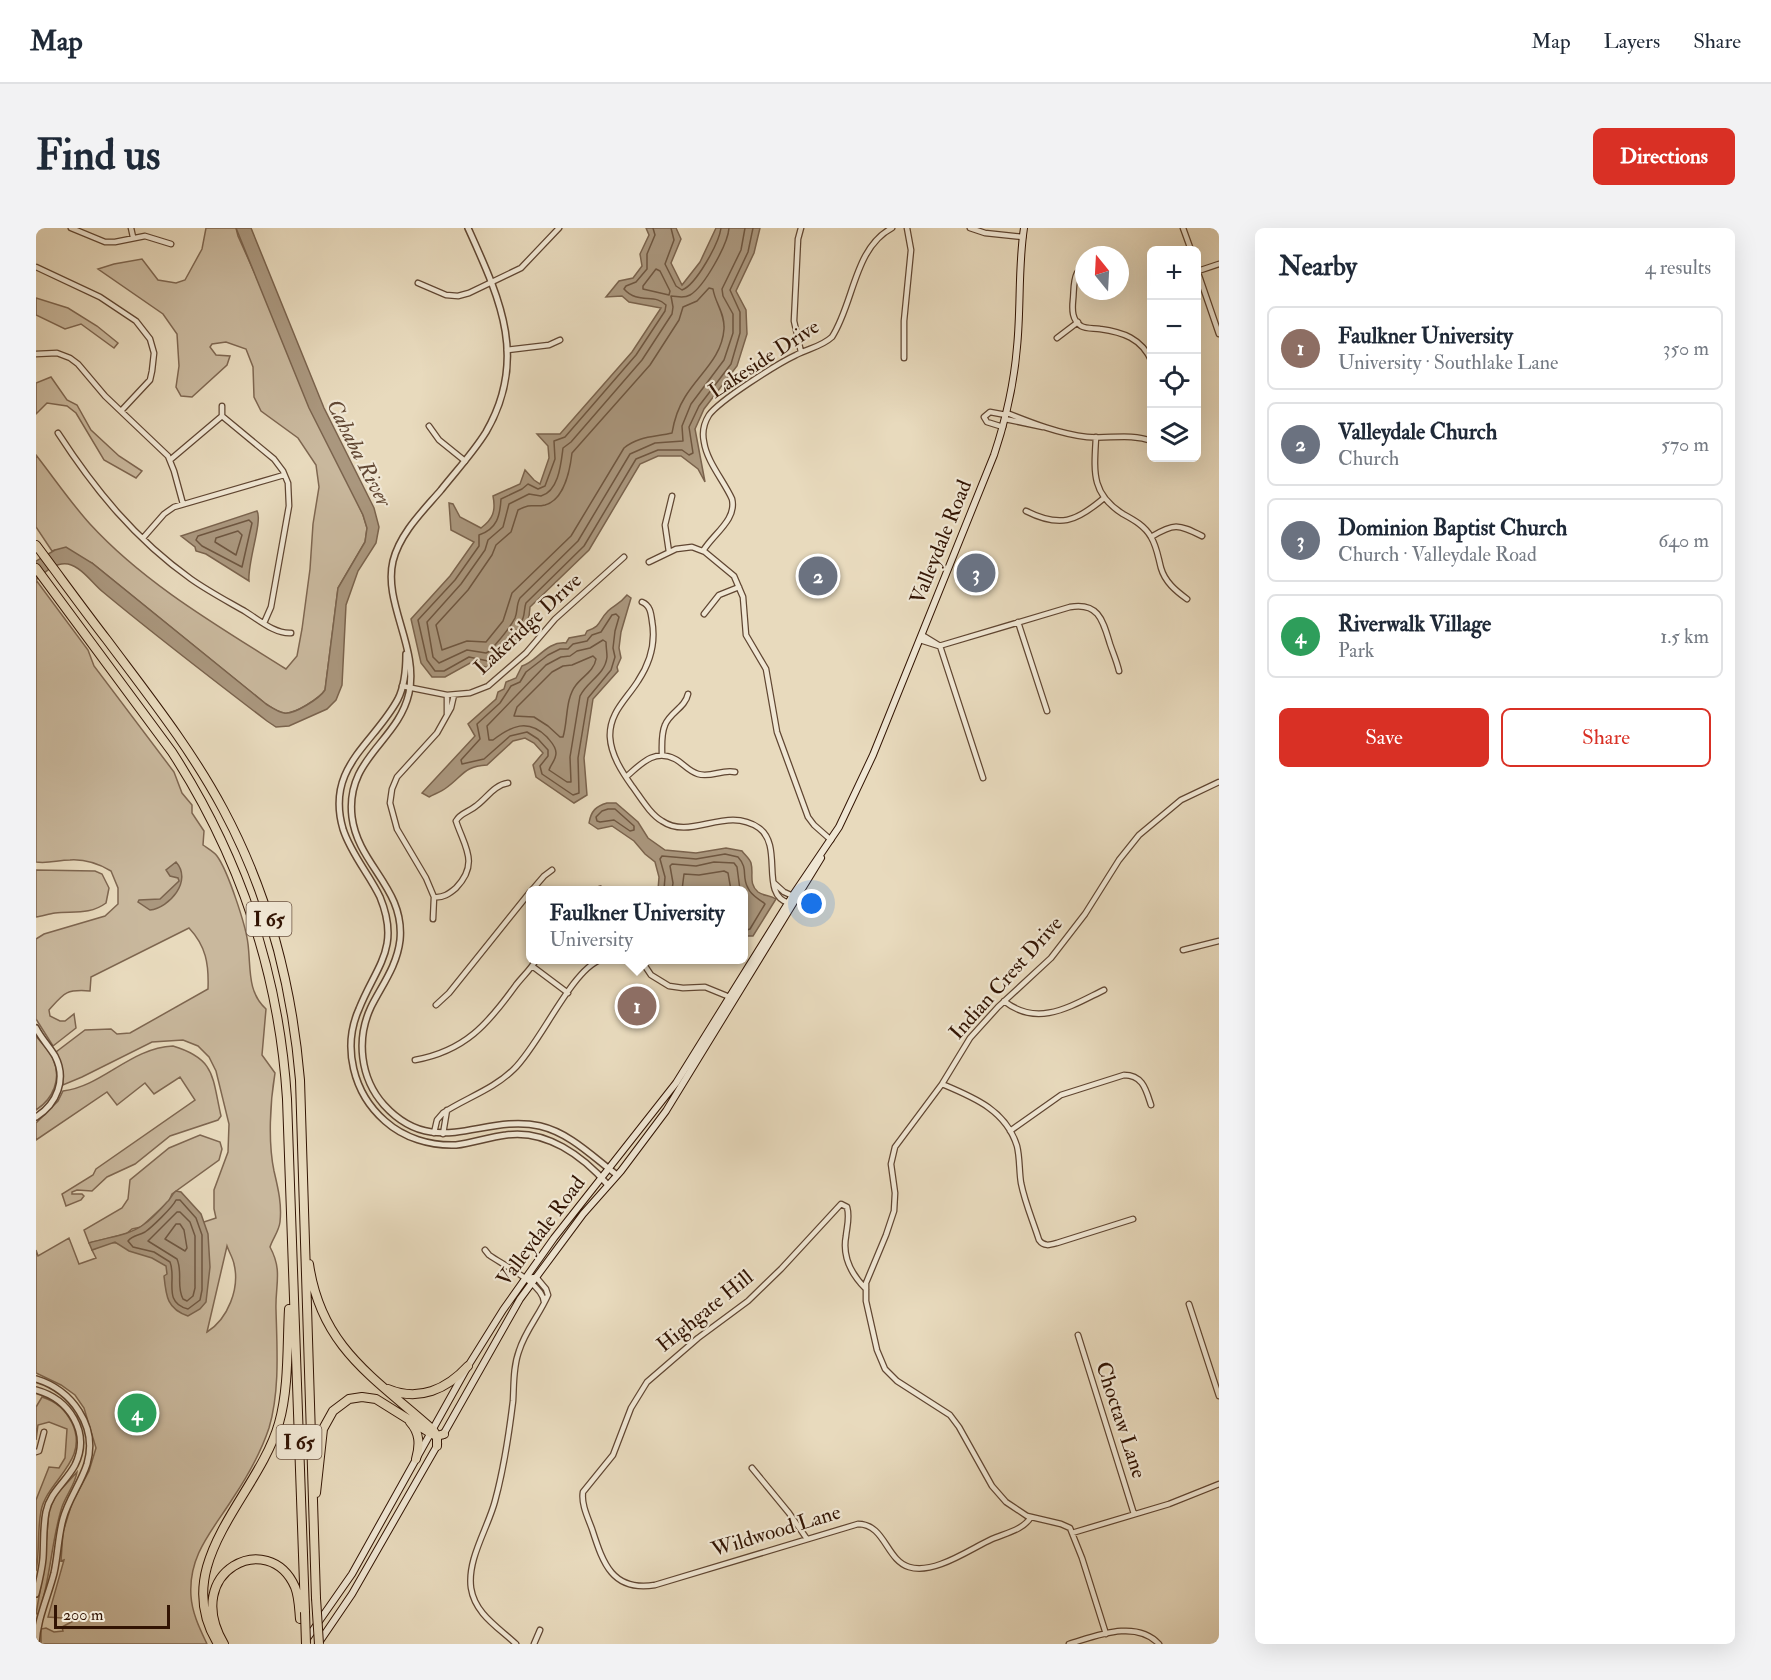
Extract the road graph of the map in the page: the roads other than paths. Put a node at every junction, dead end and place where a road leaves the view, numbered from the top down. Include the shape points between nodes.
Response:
1 (71, 228) edge
2 (131, 228) edge
3 (468, 228) edge
4 (559, 228) edge
5 (801, 228) edge
6 (892, 228) edge
7 (907, 228) edge
8 (970, 228) edge
9 (1024, 228) edge
10 (1183, 228) edge
11 (133, 237) junction
12 (1023, 237) junction
13 (171, 244) dead end
14 (1190, 246) edge
15 (1219, 264) edge
16 (36, 267) edge
17 (1201, 268) edge
18 (1075, 280) edge
19 (1201, 281) edge
20 (493, 282) junction
21 (418, 283) dead end
22 (1078, 322) junction
23 (1219, 334) edge
24 (1057, 338) dead end
25 (560, 340) dead end
26 (507, 350) junction
27 (801, 352) junction
28 (36, 353) edge
29 (1147, 354) edge
30 (904, 358) dead end
31 (222, 406) dead end
32 (121, 411) junction
33 (222, 416) junction
34 (1005, 418) junction
35 (429, 426) dead end
36 (58, 433) dead end
37 (1096, 437) junction
38 (1147, 439) edge
39 (170, 460) junction
40 (465, 461) junction
41 (284, 475) junction
42 (672, 496) dead end
43 (1104, 498) junction
44 (183, 504) junction
45 (1026, 511) dead end
46 (1202, 536) dead end
47 (1151, 537) junction
48 (143, 538) junction
49 (36, 545) edge
50 (703, 551) junction
51 (669, 552) junction
52 (624, 557) dead end
53 (649, 562) dead end
54 (36, 568) edge
55 (739, 587) junction
56 (1187, 599) dead end
57 (642, 602) dead end
58 (704, 614) dead end
59 (264, 622) junction
60 (1018, 622) junction
61 (291, 633) dead end
62 (921, 638) junction
63 (406, 646) junction
64 (940, 646) junction
65 (1119, 671) dead end
66 (402, 686) junction
67 (410, 688) junction
68 (688, 694) dead end
69 (447, 695) junction
70 (454, 695) junction
71 (1047, 711) dead end
72 (447, 714) junction
73 (662, 755) junction
74 (735, 772) dead end
75 (627, 777) junction
76 (983, 778) dead end
77 (1219, 782) edge
78 (508, 783) dead end
79 (448, 819) dead end
80 (456, 820) junction
81 (831, 840) junction
82 (552, 870) dead end
83 (774, 884) junction
84 (536, 886) edge
85 (434, 897) junction
86 (794, 898) junction
87 (526, 899) edge
88 (787, 904) junction
89 (433, 919) dead end
90 (1219, 941) edge
91 (1183, 950) dead end
92 (594, 964) edge
93 (643, 964) edge
94 (532, 966) joint
95 (1104, 990) dead end
96 (568, 993) junction
97 (732, 998) junction
98 (1004, 1002) junction
99 (436, 1005) dead end
100 (36, 1028) edge
101 (415, 1060) dead end
102 (942, 1084) junction
103 (1151, 1105) dead end
104 (447, 1110) junction
105 (36, 1117) edge
106 (1010, 1131) junction
107 (438, 1133) junction
108 (436, 1144) junction
109 (609, 1169) junction
110 (617, 1175) junction
111 (602, 1178) junction
112 (608, 1185) junction
113 (1133, 1219) dead end
114 (305, 1243) junction
115 (485, 1250) dead end
116 (292, 1272) junction
117 (536, 1277) junction
118 (528, 1281) junction
119 (866, 1289) junction
120 (544, 1302) junction
121 (1189, 1304) dead end
122 (1077, 1335) dead end
123 (468, 1366) junction
124 (36, 1379) edge
125 (382, 1386) junction
126 (36, 1390) edge
127 (1219, 1396) edge
128 (408, 1419) junction
129 (44, 1432) dead end
130 (437, 1436) junction
131 (36, 1452) edge
132 (416, 1460) junction
133 (752, 1468) dead end
134 (1219, 1484) edge
135 (312, 1514) junction
136 (1134, 1514) junction
137 (1031, 1517) junction
138 (1072, 1533) junction
139 (807, 1539) junction
140 (596, 1541) joint
141 (36, 1594) edge
142 (302, 1614) junction
143 (38, 1621) edge
144 (540, 1630) dead end
145 (1106, 1634) junction
146 (36, 1644) edge
147 (218, 1644) edge
148 (224, 1644) edge
149 (305, 1644) edge
150 (318, 1644) edge
151 (516, 1644) edge
152 (534, 1644) edge
153 (1069, 1644) edge
154 (1159, 1644) edge

1 - 11 street via 105,242
2 - 11 street
3 - 20 street
4 - 20 street via 525,266
5 - 27 street via 794,321
6 - 27 street, Lakeside Drive via 869,250 832,337
7 - 30 street via 911,250
8 - 12 street
9 - 12 main road, Valleydale Road
10 - 14 street
11 - 13 street via 150,236
12 - 34 main road, Valleydale Road via 1017,347
15 - 17 street
16 - 32 street via 100,297 136,321 150,339 154,353 150,380
18 - 22 street via 1073,315
19 - 23 street
20 - 21 street via 463,295 446,295
20 - 26 street via 505,321
22 - 24 street
22 - 29 street via 1084,327 1129,336
25 - 26 street
26 - 40 street via 497,405 487,430
27 - 50 street, Lakeside Drive via 719,405 707,419 704,445 734,506 729,519
28 - 32 street via 57,353 70,358
31 - 33 street
32 - 39 street
33 - 39 street
33 - 41 street via 274,459
34 - 37 street
34 - 62 main road, Valleydale Road
35 - 40 street
36 - 48 street via 91,483
37 - 38 street
37 - 43 street via 1095,476
39 - 44 street
40 - 63 street via 396,551 392,584
41 - 44 street
41 - 59 street via 289,506 271,607
42 - 51 street via 665,525
43 - 45 street via 1084,514 1065,521 1048,520
43 - 47 street
44 - 48 street via 167,511
46 - 47 street via 1179,526 1167,527
47 - 56 street via 1164,575
48 - 59 street via 192,580
49 - 114 highway, I 65 via 169,723 208,782 241,845 267,912 282,963 296,1043
50 - 51 street via 687,547
50 - 55 street via 730,572
51 - 53 street
52 - 70 street, Lakeridge Drive via 555,618 526,653 494,682
54 - 116 highway, I 65 via 189,779 226,849 255,923 272,984 284,1053
55 - 58 street via 719,595
55 - 81 street via 746,635 766,669 782,748 808,817
57 - 75 street via 651,615 653,646 643,674 616,711 610,730 612,750
59 - 61 street
60 - 64 street
60 - 65 street via 1074,606 1093,609 1101,619
60 - 71 street
62 - 64 street
62 - 81 main road, Valleydale Road via 873,755
63 - 66 street
63 - 67 street via 411,663
64 - 76 street
66 - 67 street, Lakeridge Drive
66 - 108 street via 395,704 352,759 340,797 345,834 380,897 387,927 382,962 355,1017 351,1056 361,1091 381,1118 404,1134
67 - 69 street, Lakeridge Drive
67 - 107 street via 402,714 366,759 353,795 352,816 357,836 363,852 391,891 400,932 394,965 365,1022 362,1056 371,1085 385,1105 409,1124
68 - 73 street via 686,702 664,726
69 - 70 street, Lakeridge Drive
69 - 72 street
70 - 72 street
72 - 85 street via 435,737 400,771 390,803 397,829
73 - 74 street via 699,774
73 - 75 street via 647,759
75 - 83 street via 656,817 672,826 730,819 757,827 770,844
77 - 98 street, Indian Crest Drive via 1181,800 1139,835 1051,958
78 - 80 street via 498,786
79 - 80 street
80 - 85 street via 467,847 467,868 452,892
81 - 86 main road, Valleydale Road
82 - 84 street
83 - 86 street
83 - 88 street
85 - 89 street
86 - 88 main road, Valleydale Road
86 - 97 main road, Valleydale Road
87 - 99 street
88 - 97 main road, Valleydale Road
90 - 91 street
92 - 96 street via 584,970
93 - 97 street via 651,975 669,986 705,987
94 - 96 street
94 - 101 street via 489,1022 472,1037 446,1052
95 - 98 street via 1065,1008 1040,1014 1021,1012
96 - 104 street via 529,1053 513,1070
97 - 109 main road, Valleydale Road via 676,1083
97 - 110 main road, Valleydale Road via 679,1092
98 - 102 street, Indian Crest Drive via 970,1038
100 - 105 street via 56,1058 60,1079 54,1101
102 - 106 street via 981,1101
102 - 119 street, Indian Crest Drive via 895,1147 891,1164 894,1211
103 - 106 street via 1143,1083 1124,1075 1061,1095
104 - 107 street
104 - 107 street via 437,1120
106 - 113 street via 1017,1147 1022,1187 1042,1244
107 - 108 street
107 - 109 street via 463,1133 512,1124 540,1126 564,1135
108 - 111 street via 462,1144 511,1134 538,1137 566,1149
109 - 110 street
109 - 111 main road, Valleydale Road
110 - 112 main road, Valleydale Road
111 - 112 street
111 - 118 main road, Valleydale Road via 554,1238
112 - 117 main road, Valleydale Road
114 - 125 highway via 315,1292 330,1329 355,1362
114 - 135 highway, I 65
115 - 118 street
116 - 142 highway, I 65
116 - 147 highway via 279,1424 204,1571 202,1596 206,1620
117 - 118 main road, Valleydale Road
117 - 120 street via 548,1292
118 - 120 street via 541,1292
118 - 123 main road, Valleydale Road
118 - 130 main road, Valleydale Road
119 - 137 street, Indian Crest Drive via 877,1350 885,1369 948,1413 1001,1498
119 - 140 street, Highgate Hill via 847,1262 849,1214 841,1204 748,1301 698,1338 643,1387 616,1449 583,1492 582,1500
120 - 151 street via 518,1354 498,1489 471,1572 478,1609
121 - 127 street
122 - 136 street, Choctaw Lane
123 - 125 highway via 452,1381 429,1393 403,1394
123 - 130 main road, Valleydale Road
124 - 143 street via 58,1389 76,1407 85,1422 89,1450 64,1515 54,1572
125 - 130 highway
126 - 141 street via 58,1399 69,1410 80,1442 77,1460 46,1511 42,1571
128 - 130 highway
128 - 132 highway via 419,1440
128 - 135 highway via 370,1397 350,1400 333,1411 321,1438
129 - 131 street
130 - 132 main road, Valleydale Road
130 - 150 main road, Valleydale Road via 352,1594
132 - 149 main road, Valleydale Road via 352,1574
133 - 139 street
134 - 136 street
135 - 150 highway, I 65, bridge
136 - 138 street
137 - 138 street, Indian Crest Drive via 1061,1524
137 - 139 street, Wildwood Lane via 1023,1526 957,1558 922,1568 909,1568 899,1562 868,1525 854,1525
138 - 145 street
139 - 140 street, Wildwood Lane via 643,1587 624,1583 612,1575
142 - 148 highway via 295,1589 283,1570 263,1560 242,1562 223,1574 213,1594 214,1619
142 - 149 highway, I 65, bridge
143 - 146 street
144 - 152 street
145 - 153 street
145 - 154 street via 1141,1632

